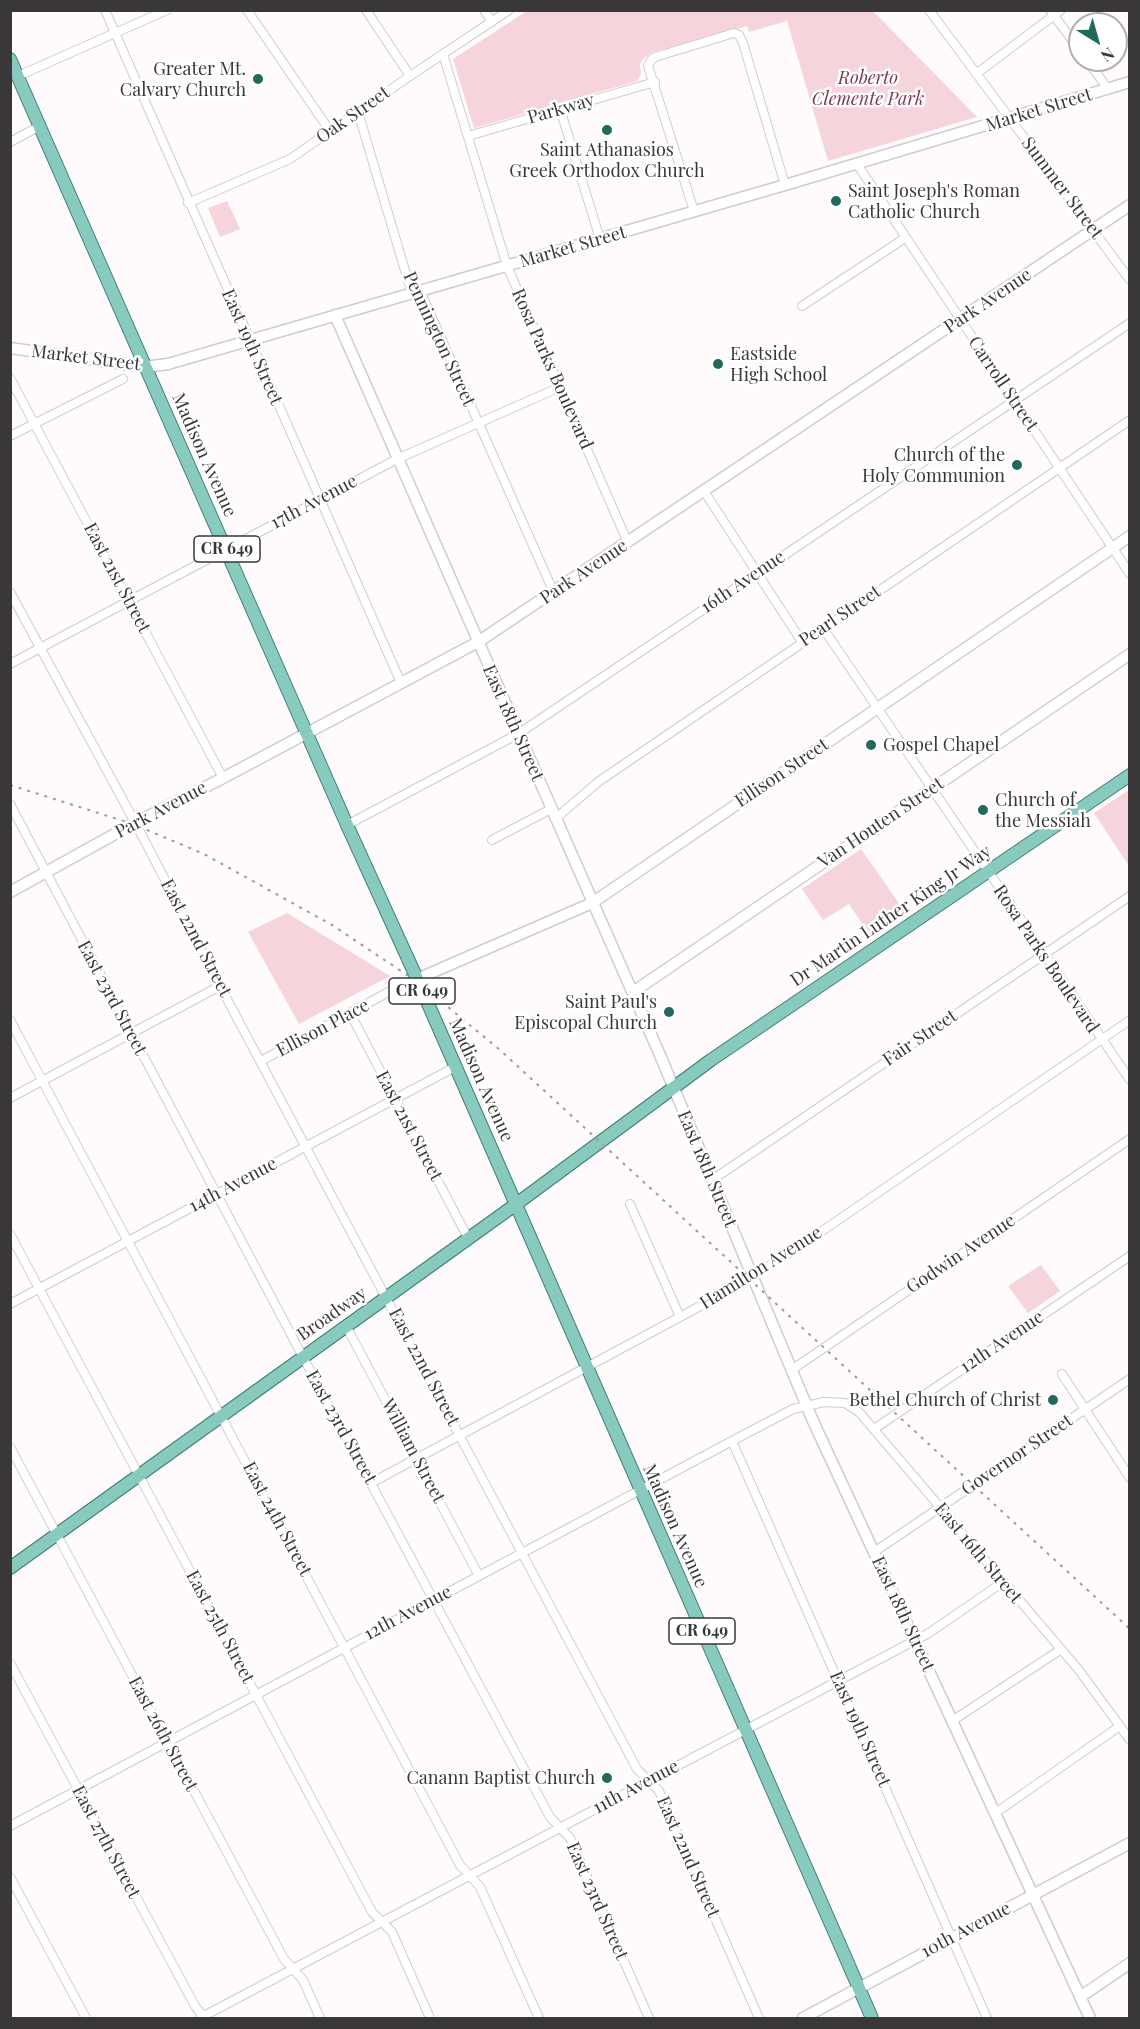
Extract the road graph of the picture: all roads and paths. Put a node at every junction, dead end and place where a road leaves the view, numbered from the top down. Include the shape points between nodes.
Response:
1 (105, 10) edge
2 (167, 10) edge
3 (247, 10) edge
4 (366, 10) edge
5 (484, 10) edge
6 (509, 10) edge
7 (929, 10) edge
8 (1055, 12) edge
9 (492, 22) junction
10 (1068, 32) edge
11 (115, 33) junction
12 (443, 54) junction
13 (10, 59) edge
14 (1096, 72) edge
15 (976, 74) junction
16 (410, 75) junction
17 (18, 76) junction
18 (655, 82) junction
19 (1130, 82) edge
20 (1108, 88) junction
21 (560, 109) junction
22 (358, 112) junction
23 (1009, 119) junction
24 (40, 126) junction
25 (330, 131) junction
26 (468, 136) junction
27 (10, 142) edge
28 (857, 164) junction
29 (785, 185) junction
30 (188, 203) junction
31 (1130, 205) edge
32 (694, 211) junction
33 (1093, 230) junction
34 (905, 238) junction
35 (600, 239) junction
36 (507, 266) junction
37 (1130, 280) edge
38 (419, 292) junction
39 (802, 306) dead end
40 (335, 315) junction
41 (959, 320) junction
42 (1130, 323) edge
43 (248, 340) junction
44 (10, 348) edge
45 (146, 366) junction
46 (10, 378) edge
47 (123, 379) dead end
48 (560, 387) junction
49 (1015, 401) junction
50 (1130, 420) edge
51 (34, 423) junction
52 (478, 423) junction
53 (10, 436) edge
54 (397, 459) junction
55 (1059, 467) junction
56 (704, 491) junction
57 (320, 499) junction
58 (1130, 536) edge
59 (628, 543) junction
60 (1112, 548) junction
61 (226, 549) junction
62 (756, 573) junction
63 (1130, 574) edge
64 (10, 592) edge
65 (554, 593) junction
66 (129, 601) junction
67 (823, 628) junction
68 (478, 642) junction
69 (802, 642) junction
70 (40, 648) junction
71 (1130, 654) edge
72 (10, 664) edge
73 (401, 683) junction
74 (877, 708) junction
75 (307, 733) junction
76 (518, 734) junction
77 (1130, 775) edge
78 (223, 778) junction
79 (932, 789) junction
80 (10, 804) edge
81 (553, 814) junction
82 (135, 823) junction
83 (347, 825) junction
84 (492, 840) dead end
85 (988, 872) junction
86 (45, 873) junction
87 (10, 892) edge
88 (1130, 896) edge
89 (592, 903) junction
90 (1043, 954) junction
91 (417, 979) junction
92 (220, 986) junction
93 (633, 992) junction
94 (350, 1013) junction
95 (10, 1020) edge
96 (1130, 1020) edge
97 (131, 1033) junction
98 (1101, 1039) junction
99 (261, 1061) junction
100 (455, 1067) junction
101 (43, 1080) junction
102 (1130, 1080) edge
103 (674, 1089) junction
104 (10, 1098) edge
105 (395, 1099) junction
106 (1130, 1140) edge
107 (306, 1146) junction
108 (712, 1180) junction
109 (218, 1193) junction
110 (515, 1204) junction
111 (630, 1204) dead end
112 (10, 1234) edge
113 (468, 1238) junction
114 (129, 1241) junction
115 (1130, 1256) edge
116 (753, 1276) junction
117 (40, 1288) junction
118 (387, 1297) junction
119 (10, 1304) edge
120 (680, 1317) junction
121 (346, 1326) junction
122 (303, 1357) junction
123 (586, 1368) junction
124 (793, 1369) junction
125 (1062, 1374) dead end
126 (1130, 1379) edge
127 (807, 1405) junction
128 (1085, 1410) junction
129 (222, 1415) junction
130 (874, 1429) junction
131 (460, 1435) junction
132 (732, 1441) junction
133 (10, 1447) edge
134 (417, 1458) junction
135 (139, 1475) junction
136 (1130, 1478) edge
137 (371, 1483) junction
138 (640, 1490) junction
139 (940, 1508) junction
140 (57, 1534) junction
141 (522, 1552) junction
142 (874, 1552) junction
143 (10, 1568) edge
144 (479, 1576) junction
145 (1003, 1582) junction
146 (434, 1599) junction
147 (915, 1639) junction
148 (344, 1647) junction
149 (1060, 1650) junction
150 (10, 1663) edge
151 (838, 1680) junction
152 (256, 1695) junction
153 (952, 1721) junction
154 (1120, 1726) junction
155 (745, 1729) junction
156 (1130, 1740) edge
157 (167, 1742) junction
158 (648, 1780) junction
159 (78, 1790) junction
160 (994, 1814) junction
161 (10, 1826) edge
162 (560, 1827) junction
163 (1130, 1843) edge
164 (470, 1875) junction
165 (10, 1877) edge
166 (1032, 1895) junction
167 (381, 1922) junction
168 (952, 1938) junction
169 (1130, 1963) edge
170 (293, 1969) junction
171 (859, 1988) junction
172 (1080, 1997) junction
173 (203, 2018) edge
174 (86, 2019) edge
175 (320, 2019) edge
176 (429, 2019) edge
177 (539, 2019) edge
178 (649, 2019) edge
179 (759, 2019) edge
180 (803, 2019) edge
181 (872, 2019) edge
182 (987, 2019) edge
183 (1090, 2019) edge

1 - 11 street, East 19th Street
2 - 11 street
3 - 25 street
4 - 16 street
5 - 9 street
6 - 9 street, Oak Street
7 - 15 street, Summer Street
8 - 10 street
8 - 15 street
9 - 12 street, Oak Street
11 - 17 street
11 - 30 street, East 19th Street
12 - 16 street, Oak Street
12 - 26 street, Rosa Parks Boulevard
13 - 17 main road, Madison Avenue / CR 649
14 - 20 street
15 - 23 street, Summer Street
16 - 22 street, Oak Street
17 - 24 main road, Madison Avenue / CR 649
18 - 21 street, Parkway
18 - 29 street via 648,66 655,57 737,34 744,43
18 - 32 street
19 - 20 street, Market Street
20 - 23 street, Market Street
21 - 26 street, Parkway
21 - 35 street
22 - 25 street, Oak Street
22 - 38 street, Pennington Street via 409,284
23 - 28 street, Market Street
23 - 33 street, Summer Street
24 - 27 street
24 - 45 main road, Madison Avenue / CR 649
25 - 30 street, Oak Street via 290,159
26 - 36 street, Rosa Parks Boulevard
28 - 29 street, Market Street
28 - 34 street, Carroll Street
29 - 32 street, Market Street
30 - 43 street, East 19th Street
31 - 33 street, Park Avenue
32 - 35 street, Market Street
33 - 37 street, Summer Street
33 - 41 street, Park Avenue
34 - 39 street
34 - 41 street, Carroll Street
35 - 36 street, Market Street
36 - 38 street, Market Street
36 - 48 street, Rosa Parks Boulevard
38 - 40 street, Market Street
38 - 52 street, Pennington Street
40 - 43 street, Market Street
40 - 54 street, East 18th Street
41 - 49 street, Carroll Street
41 - 56 street, Park Avenue
42 - 49 street, 16th Avenue
43 - 45 street, Market Street via 168,364
43 - 57 street, East 19th Street
44 - 45 street, Market Street
45 - 61 main road, Madison Avenue / CR 649
46 - 51 street, East 21st Street
47 - 51 street
48 - 52 street, 17th Avenue
48 - 59 street, Rosa Parks Boulevard
49 - 55 street, Carroll Street
49 - 62 street, 16th Avenue
50 - 55 street, Pearl Street
51 - 53 street
51 - 66 street, East 21st Street
52 - 54 street, 17th Avenue
52 - 65 street, Pennington Street
54 - 57 street, 17th Avenue
54 - 68 street, East 18th Street
55 - 60 street, Carroll Street
55 - 67 street, Pearl Street
56 - 59 street, Park Avenue
56 - 62 street
57 - 61 street, 17th Avenue
57 - 73 street, East 19th Street
58 - 60 street, Ellison Street
59 - 65 street, Park Avenue
60 - 63 street, Carroll Street
60 - 74 street, Ellison Street
61 - 66 street, 17th Avenue
61 - 75 main road, Madison Avenue / CR 649
62 - 69 street
62 - 76 street, 16th Avenue
64 - 70 street, East 22nd Street
65 - 68 street, Park Avenue
66 - 70 street, 17th Avenue
66 - 78 street, East 21st Street
67 - 69 street, Pearl Street
67 - 74 street, Rosa Parks Boulevard
68 - 73 street, Park Avenue
68 - 76 street, East 18th Street
69 - 81 street, Pearl Street
70 - 72 street, 17th Avenue
70 - 82 street, East 22nd Street
71 - 79 street, Van Houten Street
73 - 75 street, Park Avenue
74 - 79 street, Rosa Parks Boulevard
74 - 89 street, Ellison Street
75 - 78 street, Park Avenue
75 - 83 main road, Madison Avenue / CR 649
76 - 81 street, East 18th Street
76 - 83 street, 16th Avenue
77 - 85 main road, Dr Martin Luther King Jr Way
78 - 82 street, Park Avenue
79 - 85 street, Rosa Parks Boulevard
79 - 93 street, Van Houten Street
80 - 86 street, East 23rd Street
81 - 84 street, Pearl Street
81 - 89 street, East 18th Street
82 - 86 street, Park Avenue
82 - 92 street, East 22nd Street
83 - 91 main road, Madison Avenue / CR 649
85 - 90 street, Rosa Parks Boulevard
85 - 103 main road, Dr Martin Luther King Jr Way
86 - 87 street, Park Avenue
86 - 97 street, East 23rd Street
88 - 90 street, Fair Street
89 - 91 street, Ellison Street
89 - 93 street, East 18th Street
90 - 98 street, Rosa Parks Boulevard
90 - 108 street, Fair Street
91 - 94 street, Ellison Place
91 - 100 main road, Madison Avenue / CR 649
92 - 97 street
92 - 99 street, East 22nd Street
93 - 103 street, East 18th Street
94 - 99 street, Ellison Place
94 - 105 street, East 21st Street
95 - 101 street, East 24th Street
96 - 98 street, Hamilton Avenue
97 - 101 street
97 - 109 street, East 23rd Street
98 - 102 street, Rosa Parks Boulevard
98 - 116 street, Hamilton Avenue
99 - 107 street, East 22nd Street
100 - 105 street, 14th Avenue
100 - 110 main road, Madison Avenue / CR 649
101 - 104 street
101 - 114 street, East 24th Street
103 - 108 street, East 18th Street
103 - 110 main road, Broadway
105 - 107 street, 14th Avenue
105 - 113 street, East 21st Street
106 - 124 street, Godwin Avenue
107 - 109 street, 14th Avenue
107 - 118 street, East 22nd Street
108 - 116 street, East 18th Street
109 - 114 street, 14th Avenue
109 - 122 street, East 23rd Street
110 - 113 main road, Broadway
110 - 123 main road, Madison Avenue / CR 649
111 - 120 street
112 - 117 street, East 25th Street
113 - 118 main road, Broadway
114 - 117 street, 14th Avenue
114 - 129 street, East 24th Street
115 - 130 street, 12th Avenue
116 - 120 street, Hamilton Avenue
116 - 124 street, East 18th Street
117 - 119 street, 14th Avenue
117 - 135 street, East 25th Street
118 - 121 main road, Broadway
118 - 131 street, East 22nd Street
120 - 123 street, Hamilton Avenue
121 - 122 main road, Broadway
121 - 134 street, William Street
122 - 129 main road, Broadway
122 - 137 street, East 23rd Street
123 - 131 street, Hamilton Avenue
123 - 138 main road, Madison Avenue / CR 649
124 - 127 street, East 18th Street
125 - 128 street
126 - 128 street, Governor Street
127 - 130 street, East 16th Street via 845,1403
127 - 132 street, 12th Avenue
127 - 142 street, East 18th Street
128 - 136 street
128 - 139 street, Governor Street
129 - 135 main road, Broadway
129 - 148 street, East 24th Street
130 - 139 street, East 16th Street
131 - 134 street, Hamilton Avenue
131 - 141 street, East 22nd Street
132 - 138 street, 12th Avenue
132 - 151 street, East 19th Street
133 - 140 street, East 26th Street
134 - 137 street, Hamilton Avenue
134 - 144 street, William Street
135 - 140 main road, Broadway
135 - 152 street, East 25th Street
137 - 146 street, East 23rd Street
138 - 141 street, 12th Avenue
138 - 155 main road, Madison Avenue / CR 649
139 - 142 street, Governor Street
139 - 145 street, East 16th Street
140 - 143 main road, Broadway
140 - 157 street, East 26th Street
141 - 144 street, 12th Avenue
141 - 158 street, East 22nd Street via 637,1769
142 - 147 street, East 18th Street
144 - 146 street, 12th Avenue
145 - 147 street, 11th Avenue
145 - 149 street, East 16th Street
146 - 148 street, 12th Avenue
146 - 162 street, East 23rd Street via 550,1817
147 - 151 street, 11th Avenue
147 - 153 street, East 18th Street
148 - 152 street, 12th Avenue
148 - 164 street, East 24th Street via 460,1865
149 - 153 street
149 - 154 street, East 16th Street
150 - 159 street, East 27th Street
151 - 155 street, 11th Avenue
151 - 168 street, East 19th Street
152 - 157 street, 12th Avenue
152 - 167 street, East 25th Street via 372,1912
153 - 160 street, East 18th Street
154 - 156 street, East 16th Street
154 - 160 street
155 - 158 street, 11th Avenue
155 - 171 main road, Madison Avenue / CR 649
157 - 159 street, 12th Avenue
157 - 170 street, East 26th Street via 284,1959
158 - 162 street, 11th Avenue
158 - 179 street, East 22nd Street via 659,1791
159 - 161 street, 12th Avenue
159 - 173 street, East 27th Street
160 - 166 street, East 18th Street
162 - 164 street, 11th Avenue
162 - 178 street, East 23rd Street via 570,1838
163 - 166 street, 10th Avenue
164 - 167 street, 11th Avenue
164 - 177 street, East 24th Street via 480,1887
165 - 174 street
166 - 168 street, 10th Avenue
166 - 172 street, East 18th Street
167 - 170 street, 11th Avenue
167 - 176 street, East 25th Street via 392,1932
168 - 171 street, 10th Avenue
168 - 182 street, East 19th Street
169 - 172 street
170 - 173 street, 11th Avenue
170 - 175 street, East 26th Street via 303,1980
171 - 180 street, 10th Avenue
171 - 181 main road, Madison Avenue / CR 649
172 - 183 street, East 18th Street

